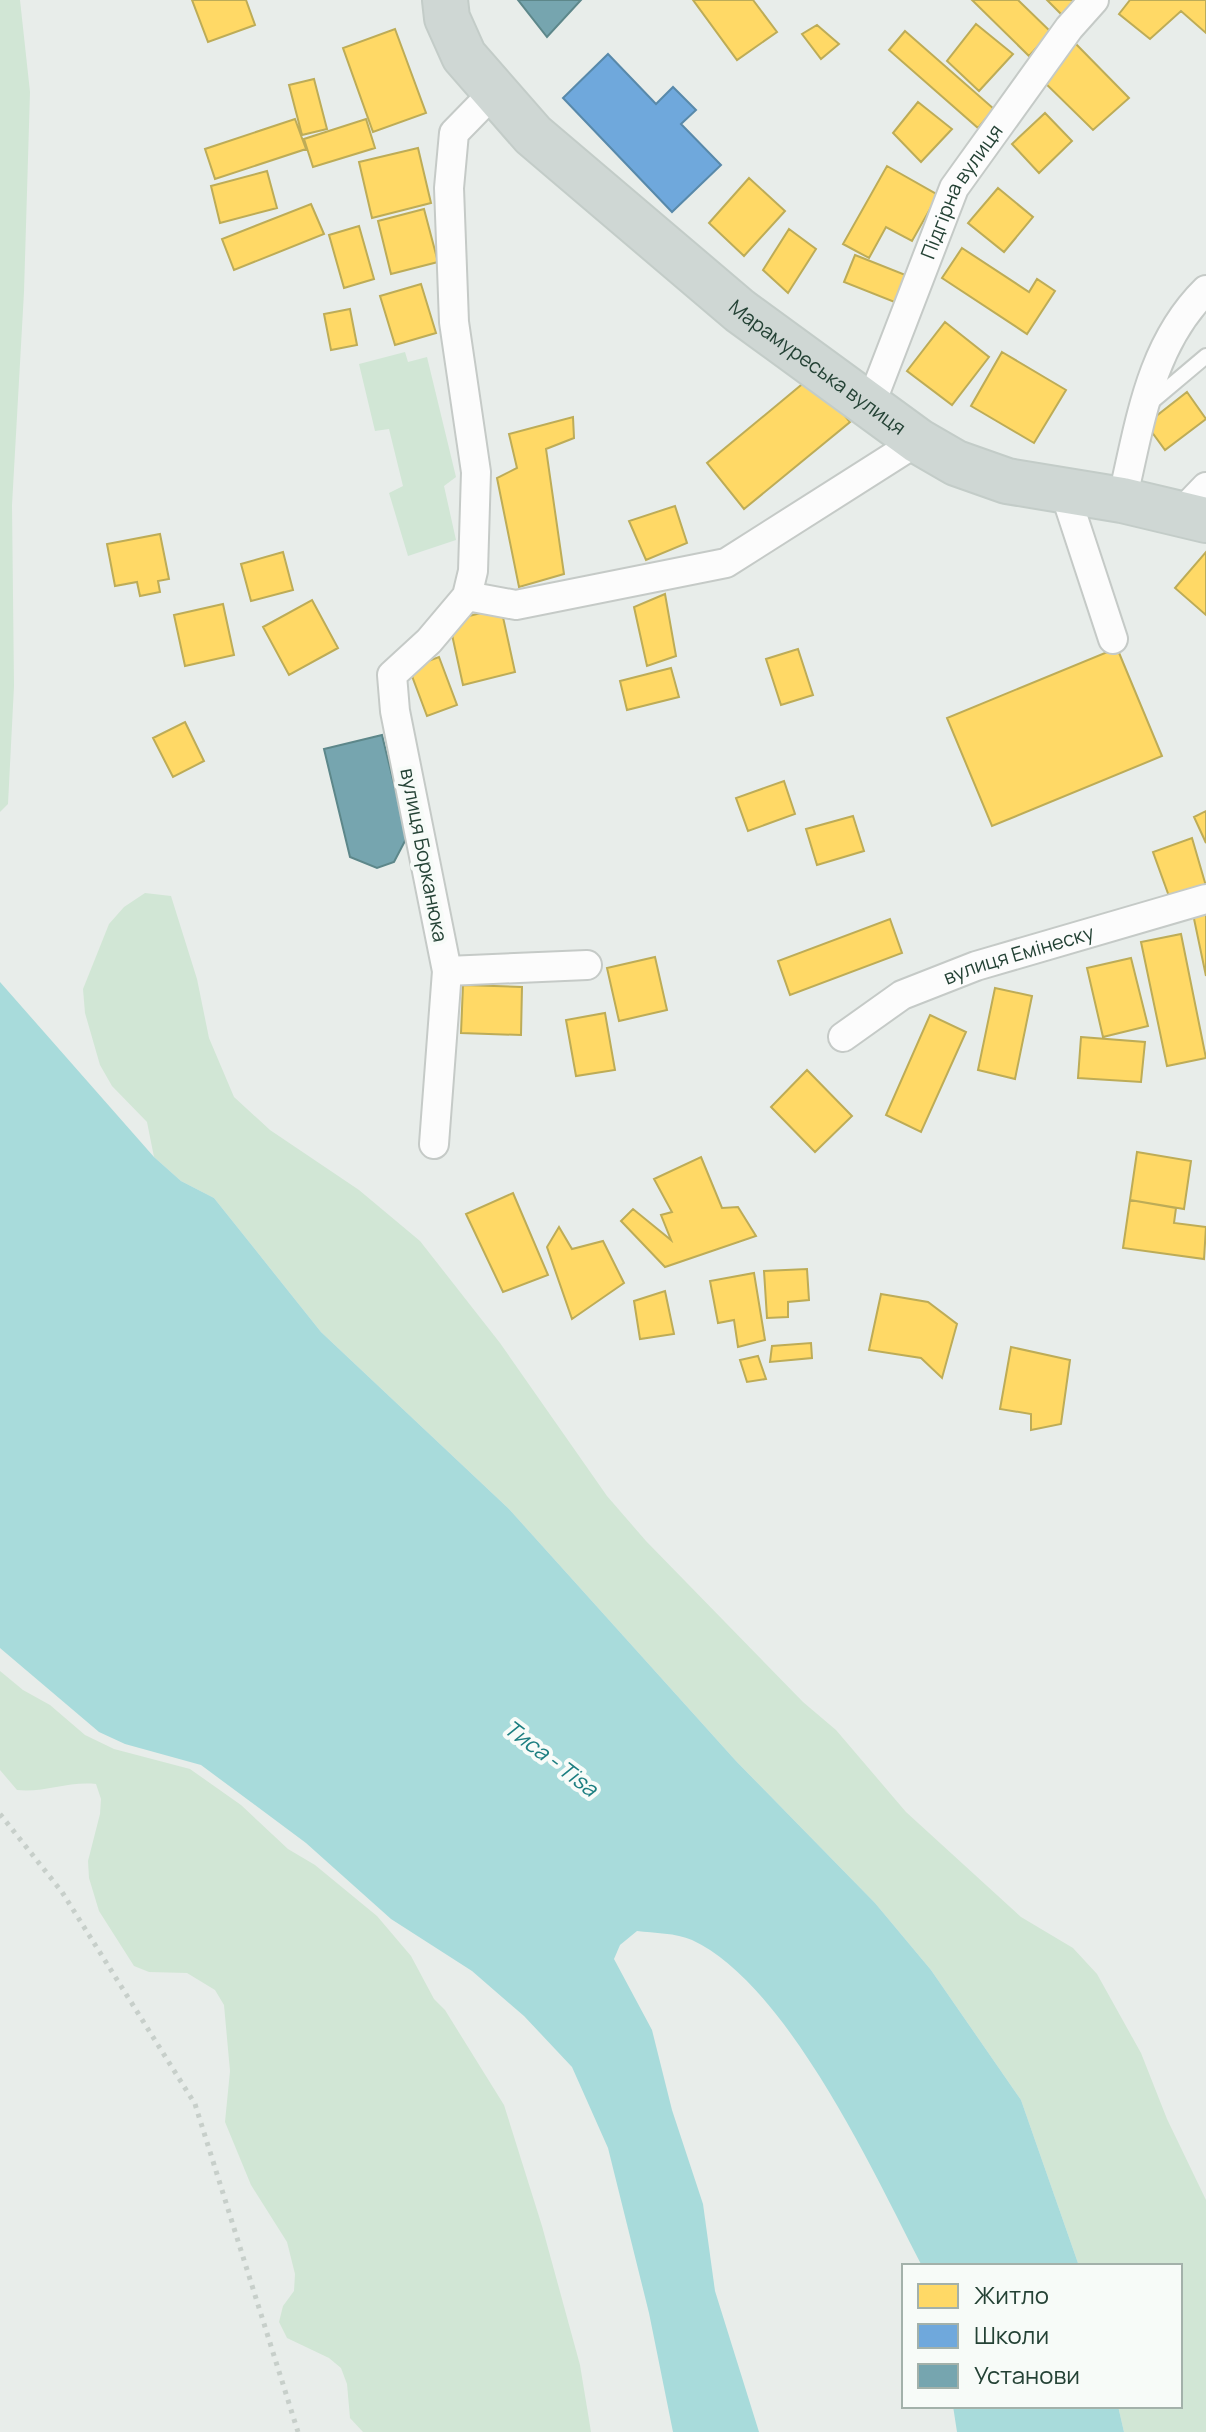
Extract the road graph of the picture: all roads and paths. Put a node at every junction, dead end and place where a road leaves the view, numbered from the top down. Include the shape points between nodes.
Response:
1 (445, 0) edge
2 (1094, 0) edge
3 (495, 91) junction
4 (1206, 290) edge
5 (1206, 356) edge
6 (870, 406) junction
7 (1143, 410) junction
8 (918, 441) junction
9 (1065, 493) junction
10 (1122, 500) junction
11 (1197, 507) edge
12 (467, 596) junction
13 (1113, 639) dead end
14 (1206, 899) edge
15 (587, 965) dead end
16 (447, 971) junction
17 (843, 1037) dead end
18 (434, 1144) dead end
19 (0, 1814) edge
20 (298, 2432) edge

1 - 3 main road, Марамуреська вулиця via 464,56
2 - 6 street, Підгірна вулиця via 954,188
3 - 6 main road, Марамуреська вулиця via 533,135 740,311
3 - 12 street via 454,133 449,188 454,322 476,472 473,571
4 - 7 street via 1184,312 1151,374
5 - 7 lane
6 - 8 main road, Марамуреська вулиця
7 - 10 street
8 - 9 main road, Марамуреська вулиця via 956,463
8 - 12 street via 726,563 516,605
9 - 10 main road, Марамуреська вулиця
9 - 13 street
10 - 11 main road, Марамуреська вулиця
12 - 16 street, вулиця Борканюка via 392,675
14 - 17 street, вулиця Емінеску via 976,966 902,995
15 - 16 street
16 - 18 street, вулиця Борканюка
19 - 20 path via 62,1892 195,2104

